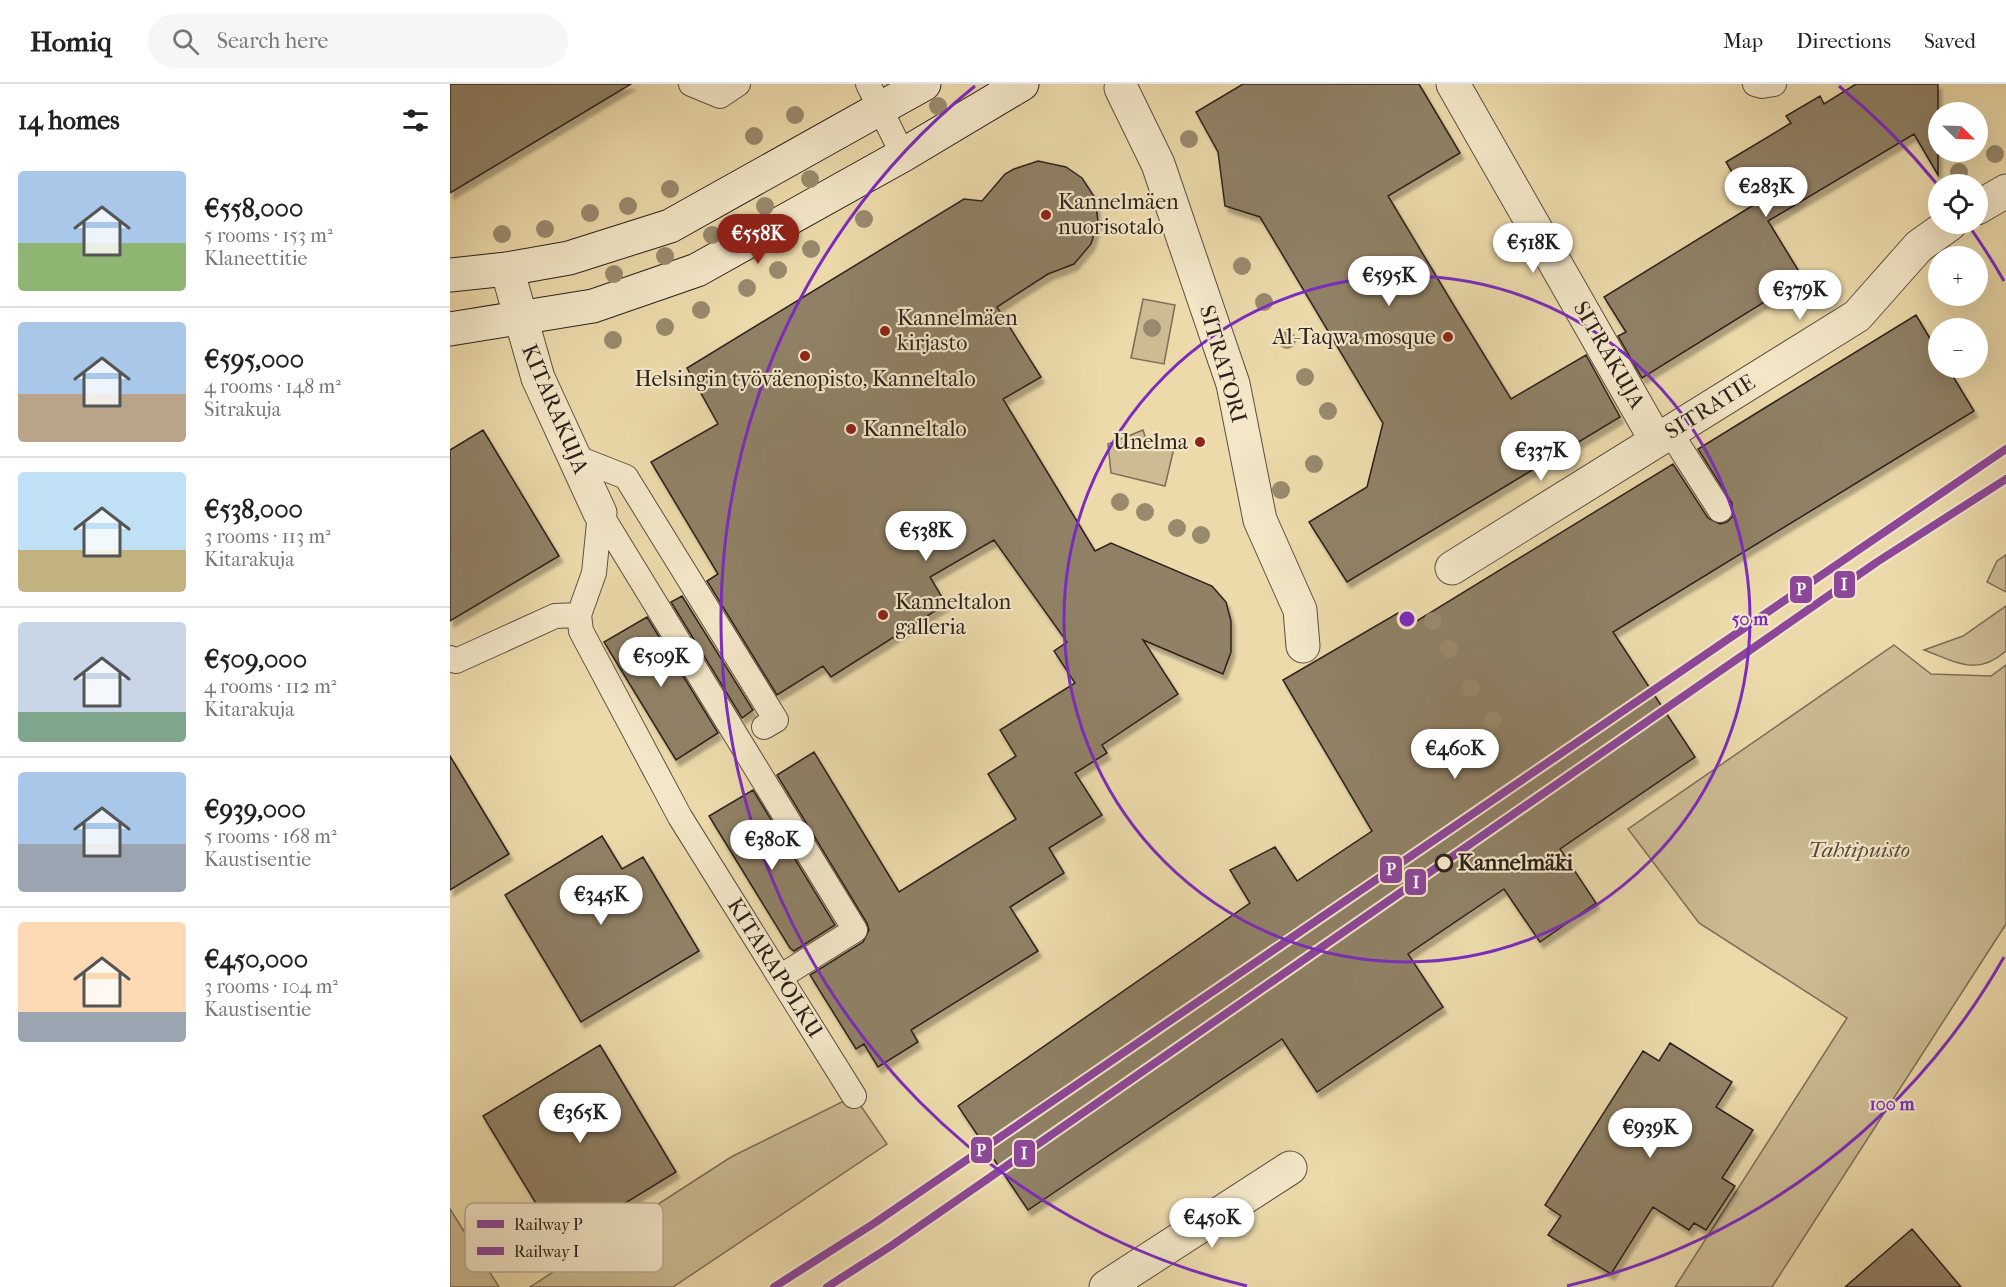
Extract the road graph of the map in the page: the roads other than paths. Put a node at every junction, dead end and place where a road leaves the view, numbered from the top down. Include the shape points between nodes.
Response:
1 (691, 84) edge
2 (738, 84) edge
3 (924, 84) edge
4 (1022, 84) edge
5 (1755, 84) edge
6 (1774, 84) edge
7 (1462, 87) edge
8 (1121, 88) dead end
9 (874, 98) edge
10 (903, 155) junction
11 (2006, 191) edge
12 (1988, 202) edge
13 (1936, 234) edge
14 (507, 269) junction
15 (450, 275) edge
16 (520, 319) junction
17 (450, 329) edge
18 (1663, 436) junction
19 (575, 457) junction
20 (1720, 510) dead end
21 (600, 513) junction
22 (1452, 568) dead end
23 (579, 615) junction
24 (1303, 646) dead end
25 (450, 658) edge
26 (764, 727) dead end
27 (780, 976) junction
28 (854, 1096) dead end
29 (1290, 1168) dead end
30 (1106, 1287) edge

1 - 2 lane via 720,96
3 - 9 street
4 - 10 street
5 - 6 lane
7 - 18 street, SITRAKUJA
8 - 24 street, SITRATORI via 1158,164 1233,384 1260,520 1300,610
9 - 10 lane
9 - 14 street via 670,226 569,258
10 - 16 street via 697,270 593,306
11 - 12 street
13 - 18 street, SITRATIE via 1919,246 1857,316
14 - 15 street
14 - 16 street, KITARAKUJA
16 - 17 street
16 - 19 street, KITARAKUJA via 538,378
18 - 20 lane
18 - 22 street, SITRATIE
19 - 21 street, KITARAKUJA
19 - 26 lane via 626,477 776,720
21 - 23 lane via 594,573
21 - 27 lane via 855,930
23 - 25 lane via 555,616 456,661
23 - 27 lane, KITARAPOLKU via 581,631 664,789
27 - 28 lane, KITARAPOLKU
29 - 30 street

